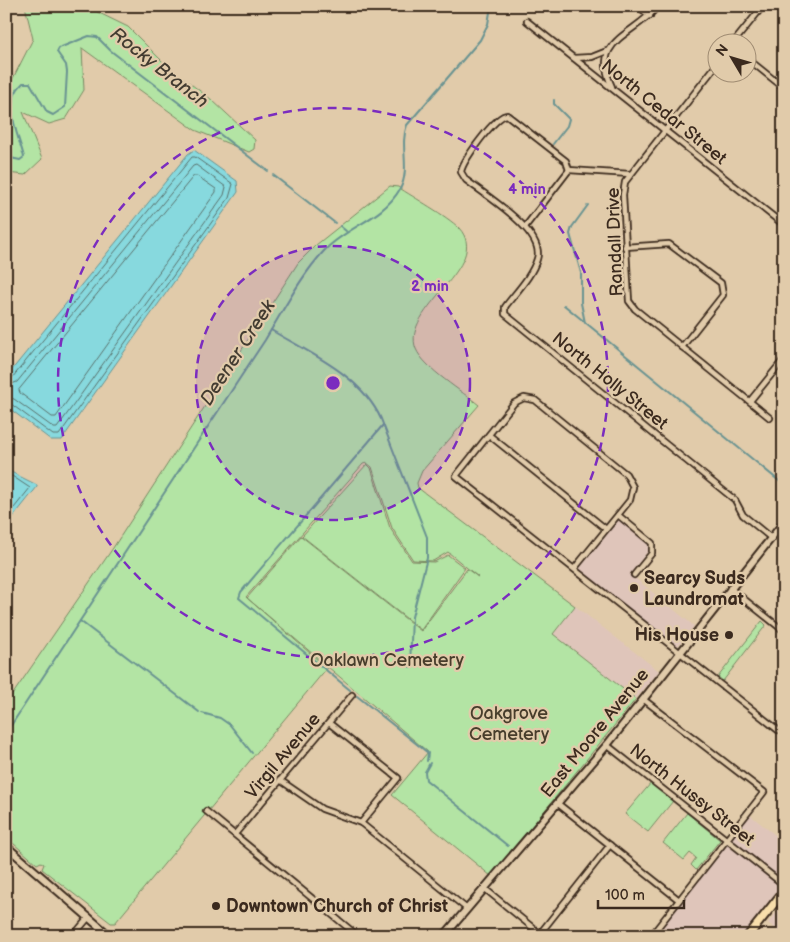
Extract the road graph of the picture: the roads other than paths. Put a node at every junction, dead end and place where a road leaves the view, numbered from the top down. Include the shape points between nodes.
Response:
1 (638, 6) edge
2 (658, 6) edge
3 (763, 6) edge
4 (650, 16) junction
5 (527, 21) dead end
6 (742, 32) edge
7 (607, 51) junction
8 (574, 58) junction
9 (758, 66) edge
10 (708, 75) edge
11 (784, 88) edge
12 (612, 89) junction
13 (664, 130) junction
14 (569, 170) junction
15 (630, 174) junction
16 (784, 225) edge
17 (525, 227) junction
18 (625, 247) junction
19 (682, 347) junction
20 (784, 359) edge
21 (750, 402) junction
22 (770, 418) dead end
23 (489, 434) junction
24 (618, 514) junction
25 (784, 522) edge
26 (606, 529) junction
27 (771, 538) junction
28 (574, 569) junction
29 (634, 576) dead end
30 (730, 588) junction
31 (784, 631) edge
32 (679, 653) junction
33 (352, 695) dead end
34 (643, 699) junction
35 (329, 723) junction
36 (778, 730) dead end
37 (606, 744) junction
38 (280, 780) junction
39 (557, 803) junction
40 (206, 811) dead end
41 (361, 824) junction
42 (235, 834) junction
43 (726, 840) junction
44 (610, 845) junction
45 (6, 846) edge
46 (784, 885) edge
47 (484, 888) junction
48 (784, 891) edge
49 (679, 900) junction
50 (466, 909) junction
51 (88, 917) junction
52 (540, 935) edge
53 (73, 936) edge
54 (110, 936) edge
55 (358, 936) edge
56 (444, 936) edge
57 (650, 936) edge
58 (748, 936) edge

1 - 4 street
2 - 4 street
3 - 6 street
4 - 7 street via 619,38
5 - 8 street, North Cedar Street
7 - 8 street via 592,57
7 - 12 street via 605,67
8 - 12 street, North Cedar Street
9 - 11 street
10 - 13 street, Randall Drive
12 - 13 street, North Cedar Street
13 - 15 street, Randall Drive
13 - 16 street, North Cedar Street
14 - 15 street
14 - 17 street
14 - 17 street via 566,161 512,117 503,115 494,122 463,164 461,172 466,180
15 - 18 street, Randall Drive via 623,188
17 - 27 street, North Holly Street via 537,244 538,256 534,268 505,306 505,314 735,500 743,515
18 - 19 street, Randall Drive via 629,301
18 - 19 street via 669,244 721,283 722,295
19 - 21 street, Randall Drive
20 - 21 street
21 - 22 street, Randall Drive
23 - 24 street via 514,403 524,398 535,400 626,474 633,486 632,494
23 - 26 street
23 - 28 street via 456,476
24 - 26 street
24 - 29 street via 652,543 652,553
25 - 27 street, East Moore Avenue
26 - 28 street
27 - 30 street, East Moore Avenue
28 - 32 street
30 - 31 street
30 - 32 street, East Moore Avenue
32 - 34 street, East Moore Avenue
32 - 36 street
33 - 35 street, Virgil Avenue
34 - 37 street, East Moore Avenue
34 - 43 street via 764,792
35 - 38 street, Virgil Avenue
35 - 41 street via 398,778
37 - 39 street, East Moore Avenue
37 - 43 street, North Hussy Street
38 - 41 street via 322,809
38 - 42 street, Virgil Avenue
39 - 44 street
39 - 47 street, East Moore Avenue
40 - 42 street
41 - 50 street
42 - 55 street
43 - 46 street, North Hussy Street
43 - 49 street
44 - 49 street
44 - 52 street
45 - 51 street
47 - 50 street, East Moore Avenue
47 - 52 street
48 - 58 main road
49 - 57 street
50 - 56 street, East Moore Avenue
51 - 53 street
51 - 54 street

